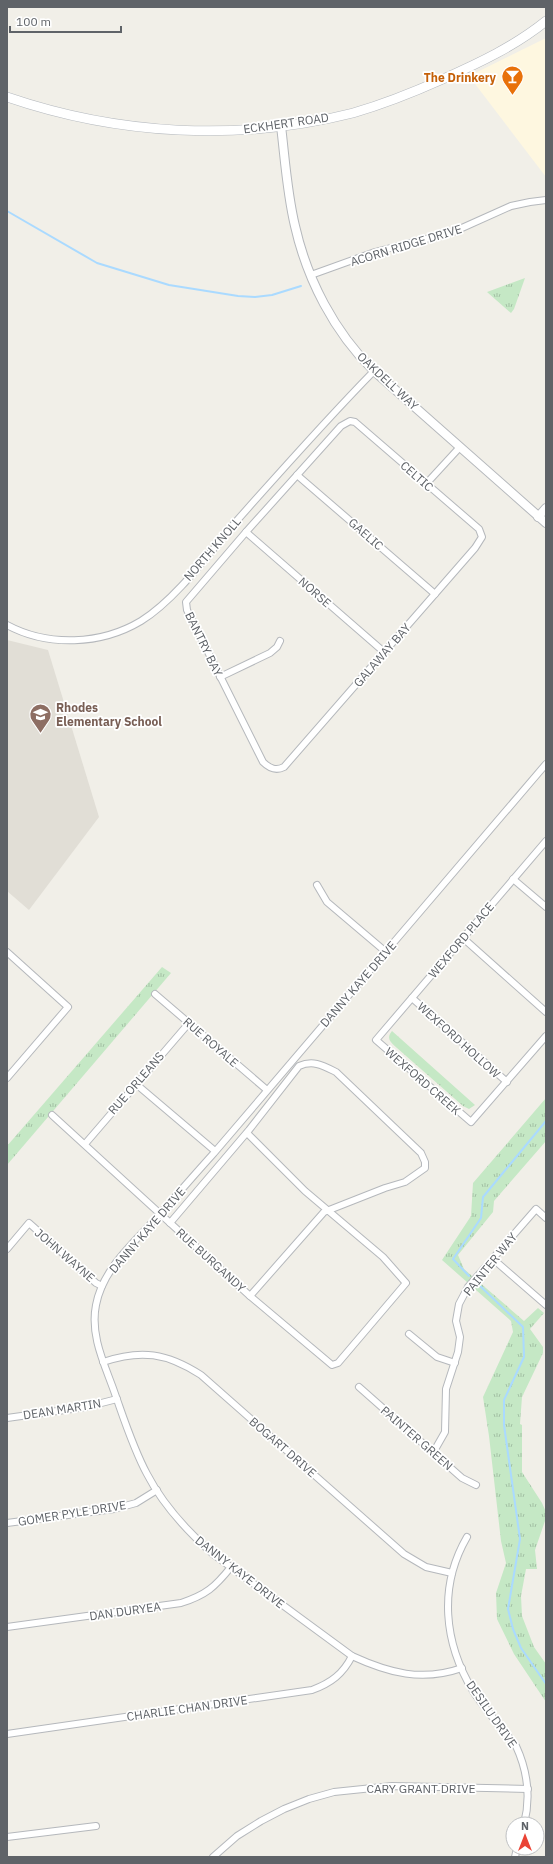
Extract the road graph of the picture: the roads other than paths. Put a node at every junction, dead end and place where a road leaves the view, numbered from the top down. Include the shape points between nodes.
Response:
1 (546, 21) edge
2 (7, 97) edge
3 (281, 126) junction
4 (546, 200) edge
5 (311, 276) junction
6 (374, 371) junction
7 (350, 421) joint
8 (460, 447) junction
9 (297, 474) junction
10 (426, 484) junction
11 (546, 508) edge
12 (538, 517) junction
13 (546, 523) edge
14 (246, 532) junction
15 (481, 534) joint
16 (435, 594) junction
17 (7, 625) edge
18 (280, 641) dead end
19 (384, 652) junction
20 (220, 677) junction
21 (546, 764) edge
22 (275, 770) joint
23 (546, 840) edge
24 (513, 879) junction
25 (317, 884) dead end
26 (546, 907) edge
27 (463, 938) junction
28 (7, 952) edge
29 (386, 952) junction
30 (155, 994) dead end
31 (412, 998) junction
32 (546, 1012) edge
33 (189, 1023) junction
34 (546, 1036) edge
35 (376, 1040) joint
36 (7, 1076) edge
37 (507, 1082) junction
38 (136, 1084) junction
39 (267, 1090) junction
40 (52, 1115) dead end
41 (241, 1121) junction
42 (234, 1129) junction
43 (247, 1133) junction
44 (85, 1144) junction
45 (215, 1151) junction
46 (329, 1210) junction
47 (160, 1213) junction
48 (546, 1218) edge
49 (170, 1223) junction
50 (7, 1249) edge
51 (493, 1259) junction
52 (102, 1286) junction
53 (250, 1296) junction
54 (546, 1305) edge
55 (409, 1334) dead end
56 (467, 1336) dead end
57 (460, 1337) junction
58 (103, 1362) junction
59 (455, 1363) junction
60 (359, 1387) dead end
61 (117, 1399) junction
62 (7, 1418) edge
63 (434, 1453) junction
64 (476, 1485) dead end
65 (157, 1490) junction
66 (7, 1523) edge
67 (466, 1537) dead end
68 (231, 1567) junction
69 (452, 1573) junction
70 (7, 1628) edge
71 (352, 1656) junction
72 (462, 1668) junction
73 (7, 1734) edge
74 (528, 1790) junction
75 (525, 1816) edge
76 (96, 1826) dead end
77 (7, 1837) edge
78 (212, 1857) edge

1 - 3 main road, ECKHERT ROAD via 493,55 416,91 353,113
2 - 3 main road, ECKHERT ROAD via 67,115 163,130 227,131
3 - 5 street, OAKDELL WAY via 295,227
4 - 5 street, ACORN RIDGE DRIVE via 511,206 453,232 375,252
5 - 6 street, OAKDELL WAY via 335,323
6 - 8 street, OAKDELL WAY
6 - 17 street, NORTH KNOLL via 288,462 181,585 141,621 102,637 71,640 39,637
7 - 9 street, BANTRY BAY via 341,426
7 - 10 street, CELTIC via 355,422
8 - 10 street
8 - 12 street, OAKDELL WAY
9 - 14 street, BANTRY BAY
9 - 16 street, GAELIC
10 - 15 street, CELTIC via 479,529
11 - 12 street
12 - 13 street, OAKDELL WAY
14 - 19 street, NORSE
14 - 20 street, BANTRY BAY via 186,602 187,610
15 - 16 street, GALAWAY BAY via 482,537 475,548
16 - 19 street, GALAWAY BAY
18 - 20 street via 270,653
19 - 22 street, GALAWAY BAY via 284,767
20 - 22 street, BANTRY BAY via 264,762
21 - 29 street, DANNY KAYE DRIVE
23 - 24 street, WEXFORD PLACE
24 - 26 street
24 - 27 street, WEXFORD PLACE
25 - 29 street via 327,902
27 - 31 street, WEXFORD PLACE
27 - 32 street
28 - 36 street via 68,1007
29 - 39 street, DANNY KAYE DRIVE
30 - 33 street, RUE ROYALE
31 - 35 street, WEXFORD PLACE
31 - 37 street, WEXFORD HOLLOW
33 - 38 street, RUE ORLEANS
33 - 39 street, RUE ROYALE
34 - 37 street
35 - 37 street, WEXFORD CREEK via 471,1122
38 - 44 street, RUE ORLEANS
38 - 45 street
39 - 41 street, DANNY KAYE DRIVE
40 - 44 street, RUE BURGANDY
41 - 42 street, DANNY KAYE DRIVE
41 - 43 street
42 - 43 street
42 - 45 street, DANNY KAYE DRIVE
43 - 46 street via 305,1191
43 - 46 street via 299,1066 307,1062 319,1063 336,1072 421,1153 425,1168 405,1182
43 - 49 street
44 - 47 street, RUE BURGANDY
45 - 47 street, DANNY KAYE DRIVE
46 - 53 street via 324,1212
46 - 53 street, RUE BURGANDY via 383,1257 406,1283 338,1363 332,1365
47 - 49 street, RUE BURGANDY
47 - 52 street, DANNY KAYE DRIVE via 106,1276
48 - 51 street, PAINTER WAY via 536,1209
49 - 53 street, RUE BURGANDY
50 - 52 street, JOHN WAYNE via 29,1223
51 - 54 street
51 - 57 street, PAINTER WAY via 468,1288 459,1304 456,1321
52 - 58 street, DANNY KAYE DRIVE via 96,1304 94,1323 96,1342
55 - 59 street via 437,1357
56 - 57 street
57 - 59 street, PAINTER WAY
58 - 61 street, DANNY KAYE DRIVE
58 - 69 street, BOGART DRIVE via 127,1355 145,1355 172,1360 201,1375 404,1554 426,1567
59 - 63 street, PAINTER WAY via 446,1389 445,1432
60 - 63 street, PAINTER GREEN
61 - 62 street, DEAN MARTIN via 86,1407
61 - 65 street, DANNY KAYE DRIVE via 136,1450
63 - 64 street, PAINTER GREEN via 462,1478
65 - 66 street, GOMER PYLE DRIVE via 136,1503 114,1509
65 - 68 street, DANNY KAYE DRIVE via 179,1521 197,1540
67 - 69 street, DESILU DRIVE
68 - 70 street, DAN DURYEA via 210,1591 181,1603
68 - 71 street, DANNY KAYE DRIVE
69 - 72 street, DESILU DRIVE via 448,1586 449,1629
71 - 72 street, DANNY KAYE DRIVE via 379,1668 405,1674 438,1674
71 - 73 street, CHARLIE CHAN DRIVE via 341,1674 324,1686 312,1690
72 - 74 street, DESILU DRIVE via 480,1700 516,1746 525,1767
74 - 75 street, DESILU DRIVE
74 - 78 street, CARY GRANT DRIVE via 392,1786 334,1792 309,1799 261,1821 237,1836
76 - 77 street

